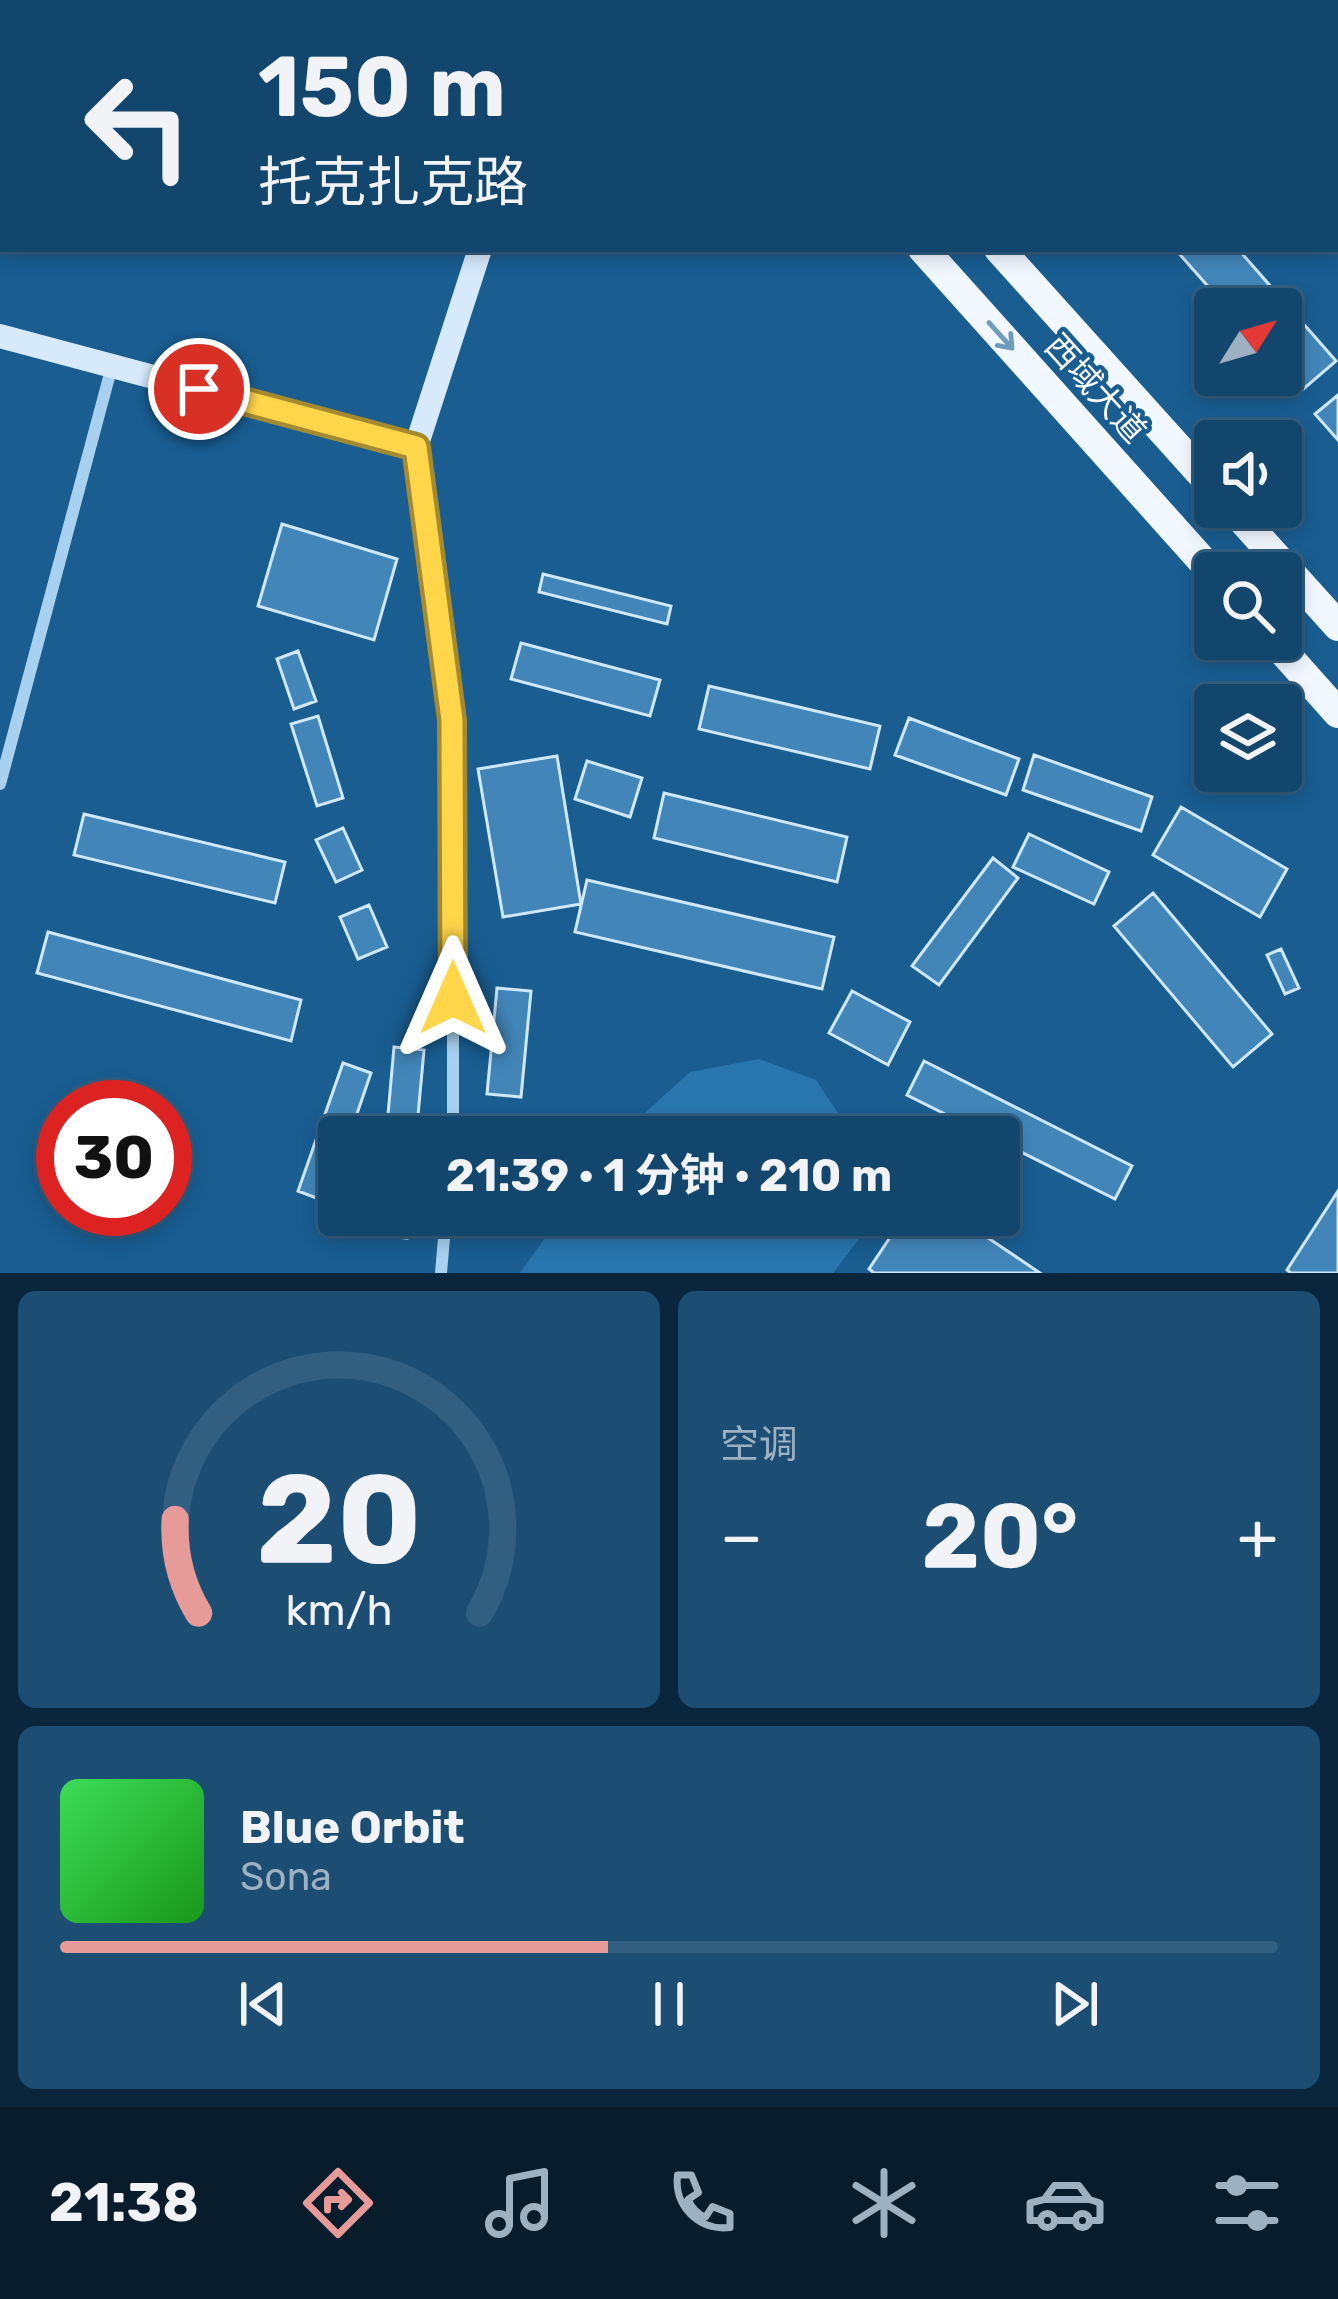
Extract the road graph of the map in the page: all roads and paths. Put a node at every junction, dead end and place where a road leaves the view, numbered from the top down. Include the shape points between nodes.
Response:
1 (478, 252) edge
2 (926, 252) edge
3 (1003, 252) edge
4 (0, 336) edge
5 (112, 366) junction
6 (416, 447) junction
7 (1194, 466) edge
8 (1250, 528) edge
9 (1194, 552) edge
10 (1338, 626) edge
11 (1291, 660) edge
12 (1338, 713) edge
13 (0, 784) edge
14 (453, 1116) edge
15 (444, 1236) edge
16 (441, 1273) edge

1 - 6 street
2 -> 9 main road, 西域大道
3 - 7 main road, 西域大道
4 - 5 street
5 - 6 street
5 - 13 street
6 - 14 street via 452,720
8 - 10 main road
11 - 12 main road
15 - 16 street

